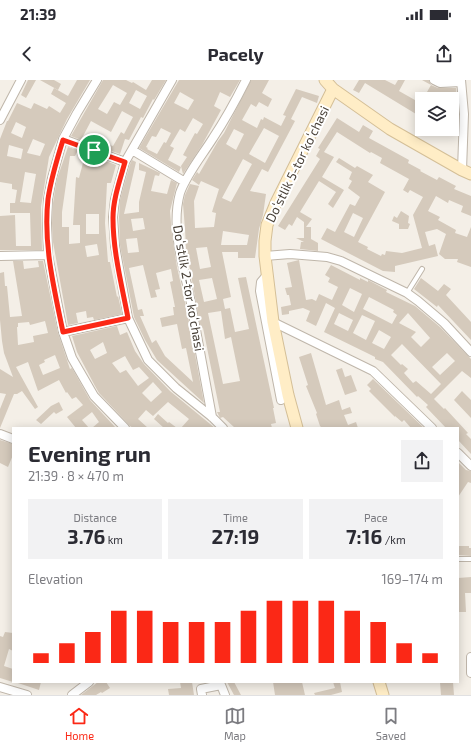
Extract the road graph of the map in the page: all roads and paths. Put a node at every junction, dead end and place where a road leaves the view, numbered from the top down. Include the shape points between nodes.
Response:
1 (21, 80) edge
2 (97, 80) edge
3 (172, 80) edge
4 (246, 80) edge
5 (325, 80) edge
6 (434, 80) edge
7 (461, 81) edge
8 (333, 89) junction
9 (468, 116) edge
10 (0, 120) edge
11 (63, 140) junction
12 (132, 150) junction
13 (125, 162) junction
14 (466, 172) edge
15 (185, 182) junction
16 (48, 255) junction
17 (0, 256) edge
18 (265, 256) junction
19 (422, 270) dead end
20 (268, 275) junction
21 (407, 293) junction
22 (128, 318) junction
23 (273, 322) junction
24 (63, 332) junction
25 (471, 352) edge
26 (281, 400) dead end
27 (212, 417) junction
28 (124, 427) edge
29 (222, 427) edge
30 (297, 427) edge
31 (431, 427) edge
32 (0, 434) edge
33 (12, 439) edge
34 (459, 454) edge
35 (471, 466) edge
36 (459, 559) edge
37 (471, 559) edge
38 (471, 656) edge
39 (471, 673) edge
40 (87, 683) edge
41 (220, 683) edge
42 (379, 683) edge
43 (0, 687) edge
44 (27, 695) edge
45 (72, 695) edge
46 (202, 695) edge
47 (226, 695) edge
48 (383, 695) edge

1 - 10 street
2 - 11 street
3 - 12 street
4 - 15 street, Doʻstlik 2-tor koʻchasi via 220,128
5 - 8 street
6 - 7 street via 440,83
7 - 9 street
8 - 14 street via 390,129
8 - 18 street, Doʻstlik 5-tor koʻchasi via 267,225
9 - 14 street
11 - 13 street
11 - 16 street via 48,199
12 - 13 street
12 - 15 street
13 - 22 street via 113,217 115,246
15 - 27 street, Doʻstlik 2-tor koʻchasi via 177,207 176,231
16 - 17 street
16 - 24 street
18 - 20 street, Doʻstlik 5-tor koʻchasi
18 - 21 street via 290,254 326,257 341,261
19 - 21 lane
20 - 23 street, Doʻstlik 5-tor koʻchasi
20 - 26 street via 262,282 260,292
21 - 25 street via 444,322
22 - 24 street
22 - 27 street via 148,360 176,388
23 - 30 street, Doʻstlik 5-tor koʻchasi
23 - 31 street via 373,371
24 - 28 street via 72,358 94,396
27 - 29 street
32 - 33 street
34 - 35 street
36 - 37 lane
38 - 39 street
40 - 45 street
41 - 46 street via 201,689
41 - 47 street
42 - 48 street
43 - 44 street

